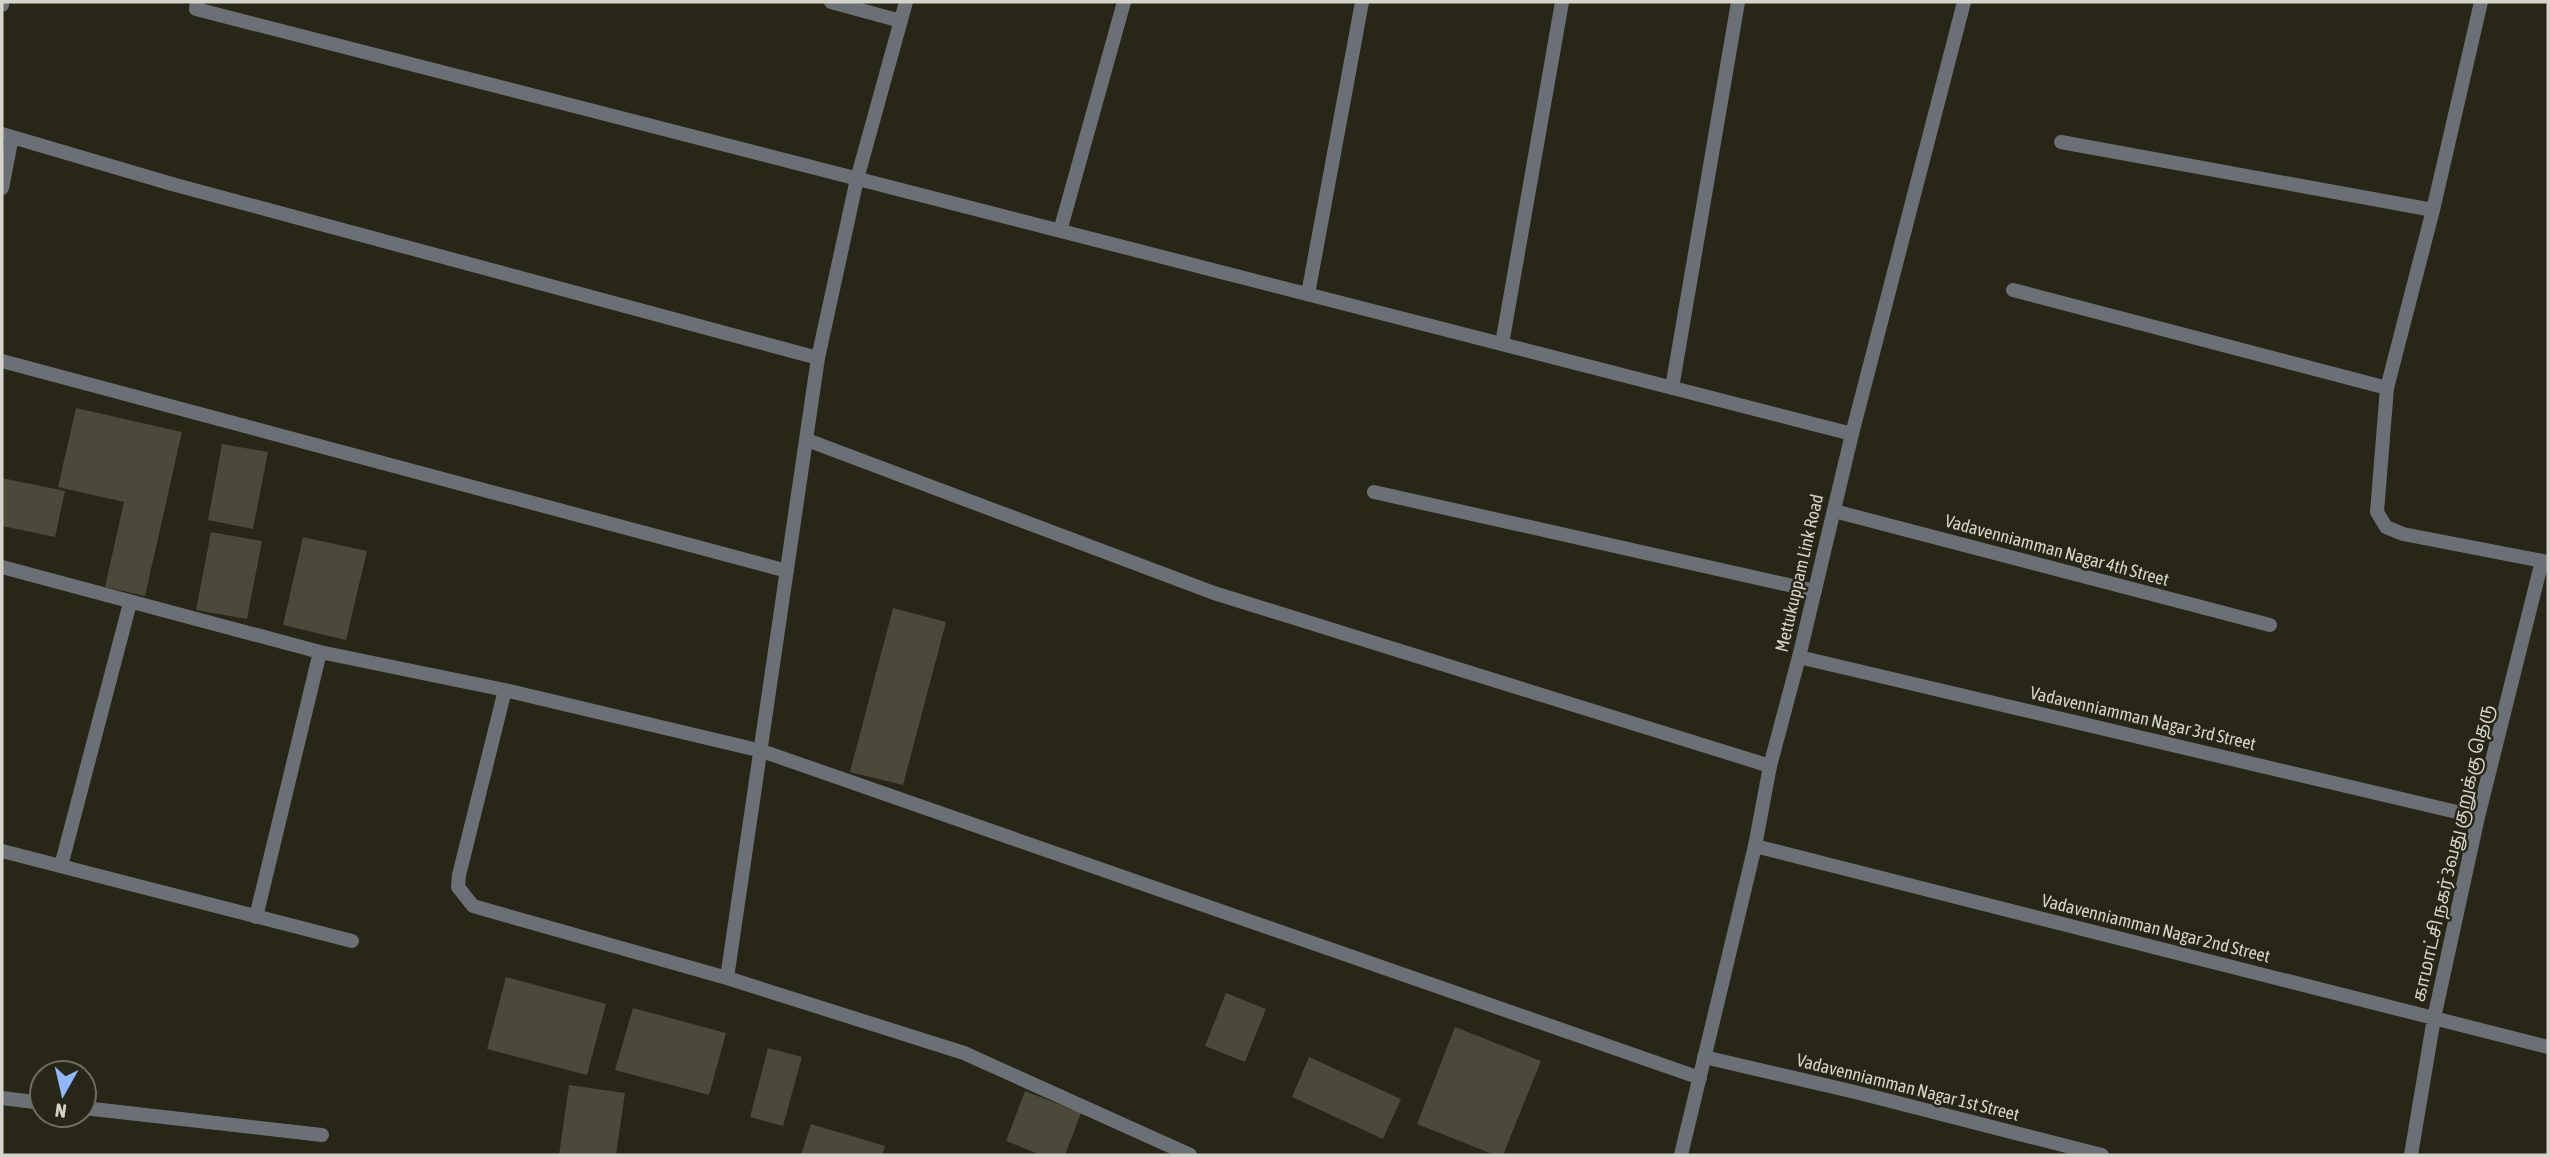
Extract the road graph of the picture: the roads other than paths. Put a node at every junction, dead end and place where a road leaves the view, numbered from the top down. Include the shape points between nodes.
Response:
1 (197, 2) edge
2 (831, 2) edge
3 (906, 2) edge
4 (1124, 2) edge
5 (1362, 2) edge
6 (1562, 2) edge
7 (1738, 2) edge
8 (1964, 2) edge
9 (2481, 2) edge
10 (901, 22) junction
11 (7, 136) edge
12 (2061, 142) dead end
13 (857, 179) junction
14 (2, 188) edge
15 (2433, 210) junction
16 (1060, 231) junction
17 (2013, 290) dead end
18 (1308, 294) junction
19 (1502, 344) junction
20 (818, 358) junction
21 (2, 361) edge
22 (1672, 388) junction
23 (2387, 388) junction
24 (1852, 434) junction
25 (807, 440) junction
26 (1374, 492) dead end
27 (1834, 511) junction
28 (2545, 561) edge
29 (2, 567) edge
30 (788, 571) junction
31 (1815, 591) junction
32 (130, 603) junction
33 (2270, 625) dead end
34 (320, 652) junction
35 (1799, 657) junction
36 (505, 690) junction
37 (762, 751) junction
38 (1770, 766) junction
39 (2478, 817) junction
40 (1755, 846) junction
41 (2, 851) edge
42 (61, 866) junction
43 (256, 917) junction
44 (352, 941) dead end
45 (727, 978) junction
46 (2434, 1018) junction
47 (2548, 1047) edge
48 (1704, 1057) junction
49 (1700, 1078) junction
50 (2, 1098) edge
51 (28, 1101) edge
52 (98, 1110) edge
53 (322, 1136) dead end
54 (1190, 1155) edge
55 (1681, 1155) edge
56 (2102, 1155) edge
57 (2411, 1155) edge

1 - 13 street via 196,9
2 - 10 street
3 - 10 street
4 - 16 street
5 - 18 street
6 - 19 street
7 - 22 street
8 - 24 street, Mettukuppam Link Road
9 - 15 street
10 - 13 street
11 - 14 street
11 - 20 street
12 - 15 street
13 - 16 street
13 - 20 street
15 - 23 street
16 - 18 street
17 - 23 street
18 - 19 street
19 - 22 street
20 - 25 street
21 - 30 street
22 - 24 street
23 - 28 street via 2377,512 2386,527
24 - 27 street, Mettukuppam Link Road
25 - 30 street
25 - 38 street via 1214,593
26 - 31 street
27 - 31 street, Mettukuppam Link Road
27 - 33 street, Vadavenniamman Nagar 4th Street
28 - 39 street, காமாட்சி நகர் 3வது குறுக்கு தெரு
29 - 32 street
30 - 37 street
31 - 35 street, Mettukuppam Link Road
32 - 34 street
32 - 42 street
34 - 36 street
34 - 43 street
35 - 38 street, Mettukuppam Link Road
35 - 39 street, Vadavenniamman Nagar 3rd Street
36 - 37 street
36 - 45 street via 458,875 464,897 485,911
37 - 45 street
37 - 49 street
38 - 40 street, Mettukuppam Link Road
39 - 46 street, காமாட்சி நகர் 3வது குறுக்கு தெரு
40 - 46 street, Vadavenniamman Nagar 2nd Street
40 - 48 street, Mettukuppam Link Road
41 - 42 street
42 - 43 street
43 - 44 street
45 - 54 street via 964,1053
46 - 47 street, Vadavenniamman Nagar 2nd Street
46 - 57 street, காமாட்சி நகர் 3வது குறுக்கு தெரு
48 - 49 street, Mettukuppam Link Road
48 - 56 street, Vadavenniamman Nagar 1st Street
49 - 55 street, Mettukuppam Link Road
50 - 51 street
52 - 53 street

